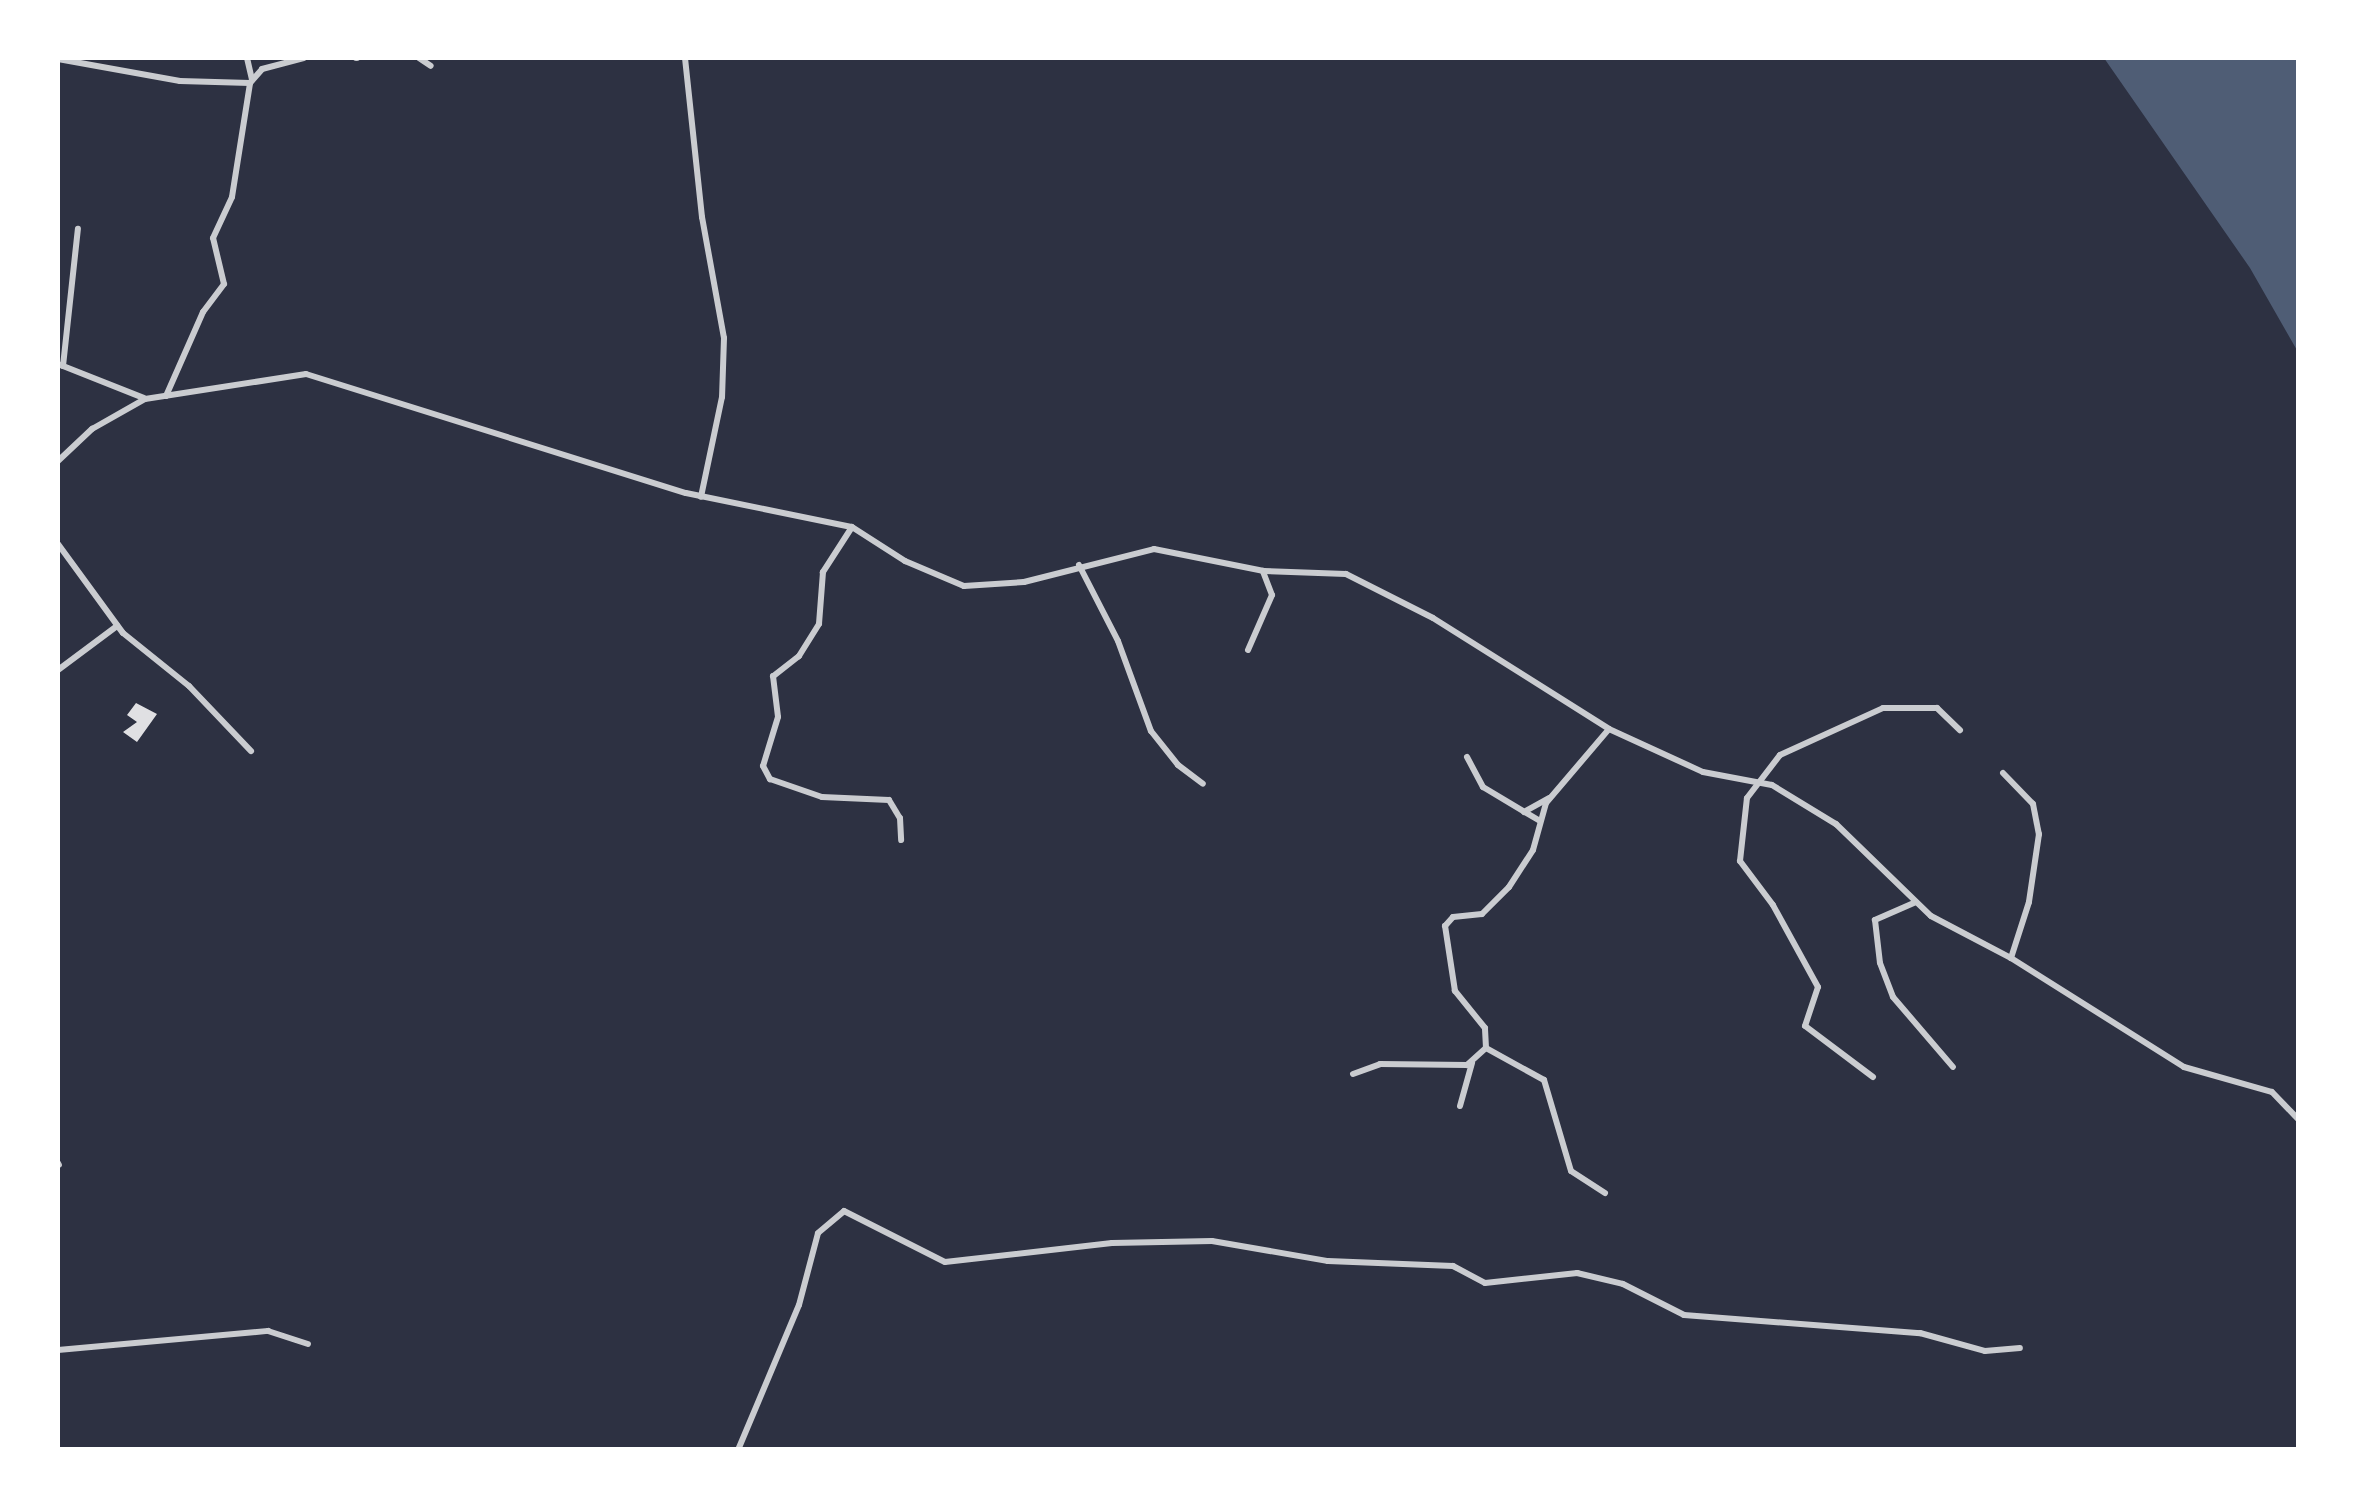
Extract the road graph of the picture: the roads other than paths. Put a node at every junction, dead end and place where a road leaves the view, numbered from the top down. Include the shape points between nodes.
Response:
1 (247, 58) edge
2 (304, 58) edge
3 (420, 58) edge
4 (684, 58) edge
5 (58, 59) edge
6 (432, 66) dead end
7 (251, 81) junction
8 (78, 229) dead end
9 (60, 365) edge
10 (165, 397) junction
11 (145, 399) junction
12 (58, 461) edge
13 (701, 497) junction
14 (852, 526) junction
15 (58, 544) edge
16 (1080, 565) junction
17 (1262, 570) junction
18 (117, 626) junction
19 (1248, 650) dead end
20 (58, 670) edge
21 (1609, 729) junction
22 (1960, 730) dead end
23 (251, 751) dead end
24 (1466, 757) dead end
25 (2003, 772) dead end
26 (1756, 782) junction
27 (1203, 784) dead end
28 (1553, 796) junction
29 (1524, 812) junction
30 (1540, 820) junction
31 (901, 840) dead end
32 (1916, 902) junction
33 (2011, 958) junction
34 (1486, 1048) junction
35 (1473, 1062) junction
36 (1954, 1066) dead end
37 (1353, 1074) dead end
38 (1873, 1077) dead end
39 (1460, 1106) dead end
40 (2298, 1119) edge
41 (1605, 1193) dead end
42 (308, 1344) dead end
43 (2020, 1348) dead end
44 (58, 1350) edge
45 (738, 1450) edge

1 - 7 street
2 - 7 street via 262,69
3 - 6 street
4 - 13 street via 724,338 722,397
5 - 7 street via 180,81
7 - 10 street via 232,197 213,238 224,284 203,312
8 - 9 street
9 - 11 street
10 - 11 street
10 - 13 street via 306,374
11 - 12 street via 92,429
13 - 14 street
14 - 16 street via 905,561 964,586 992,588
14 - 31 street via 823,572 819,624 799,656 774,676 778,717 763,766 770,779 822,797 889,800 900,818
15 - 18 street
16 - 17 street via 1154,549
16 - 27 street via 1151,730
17 - 19 street via 1272,595
17 - 21 street via 1346,574 1444,625
18 - 20 street
18 - 23 street via 189,686
21 - 26 street via 1703,772
21 - 28 street
22 - 26 street via 1937,708 1882,708 1810,736
24 - 29 street via 1483,787
25 - 33 street via 2033,804 2039,834 2029,902
26 - 32 street via 1836,824
26 - 38 street via 1740,861 1813,973 1817,995 1804,1026
28 - 29 street
28 - 30 street
29 - 30 street
30 - 34 street via 1533,850 1509,887 1482,914 1454,916 1444,926 1455,992 1484,1028
32 - 33 street
32 - 36 street via 1875,920 1880,963 1892,997
33 - 40 street via 2184,1067 2272,1092
34 - 35 street
34 - 41 street via 1544,1080 1570,1171
35 - 37 street via 1380,1064
35 - 39 street
42 - 44 street via 268,1331
43 - 45 street via 1986,1351 1920,1332 1684,1315 1623,1284 1577,1273 1486,1284 1453,1266 1328,1261 1212,1240 1112,1243 945,1262 844,1211 818,1233 798,1305

